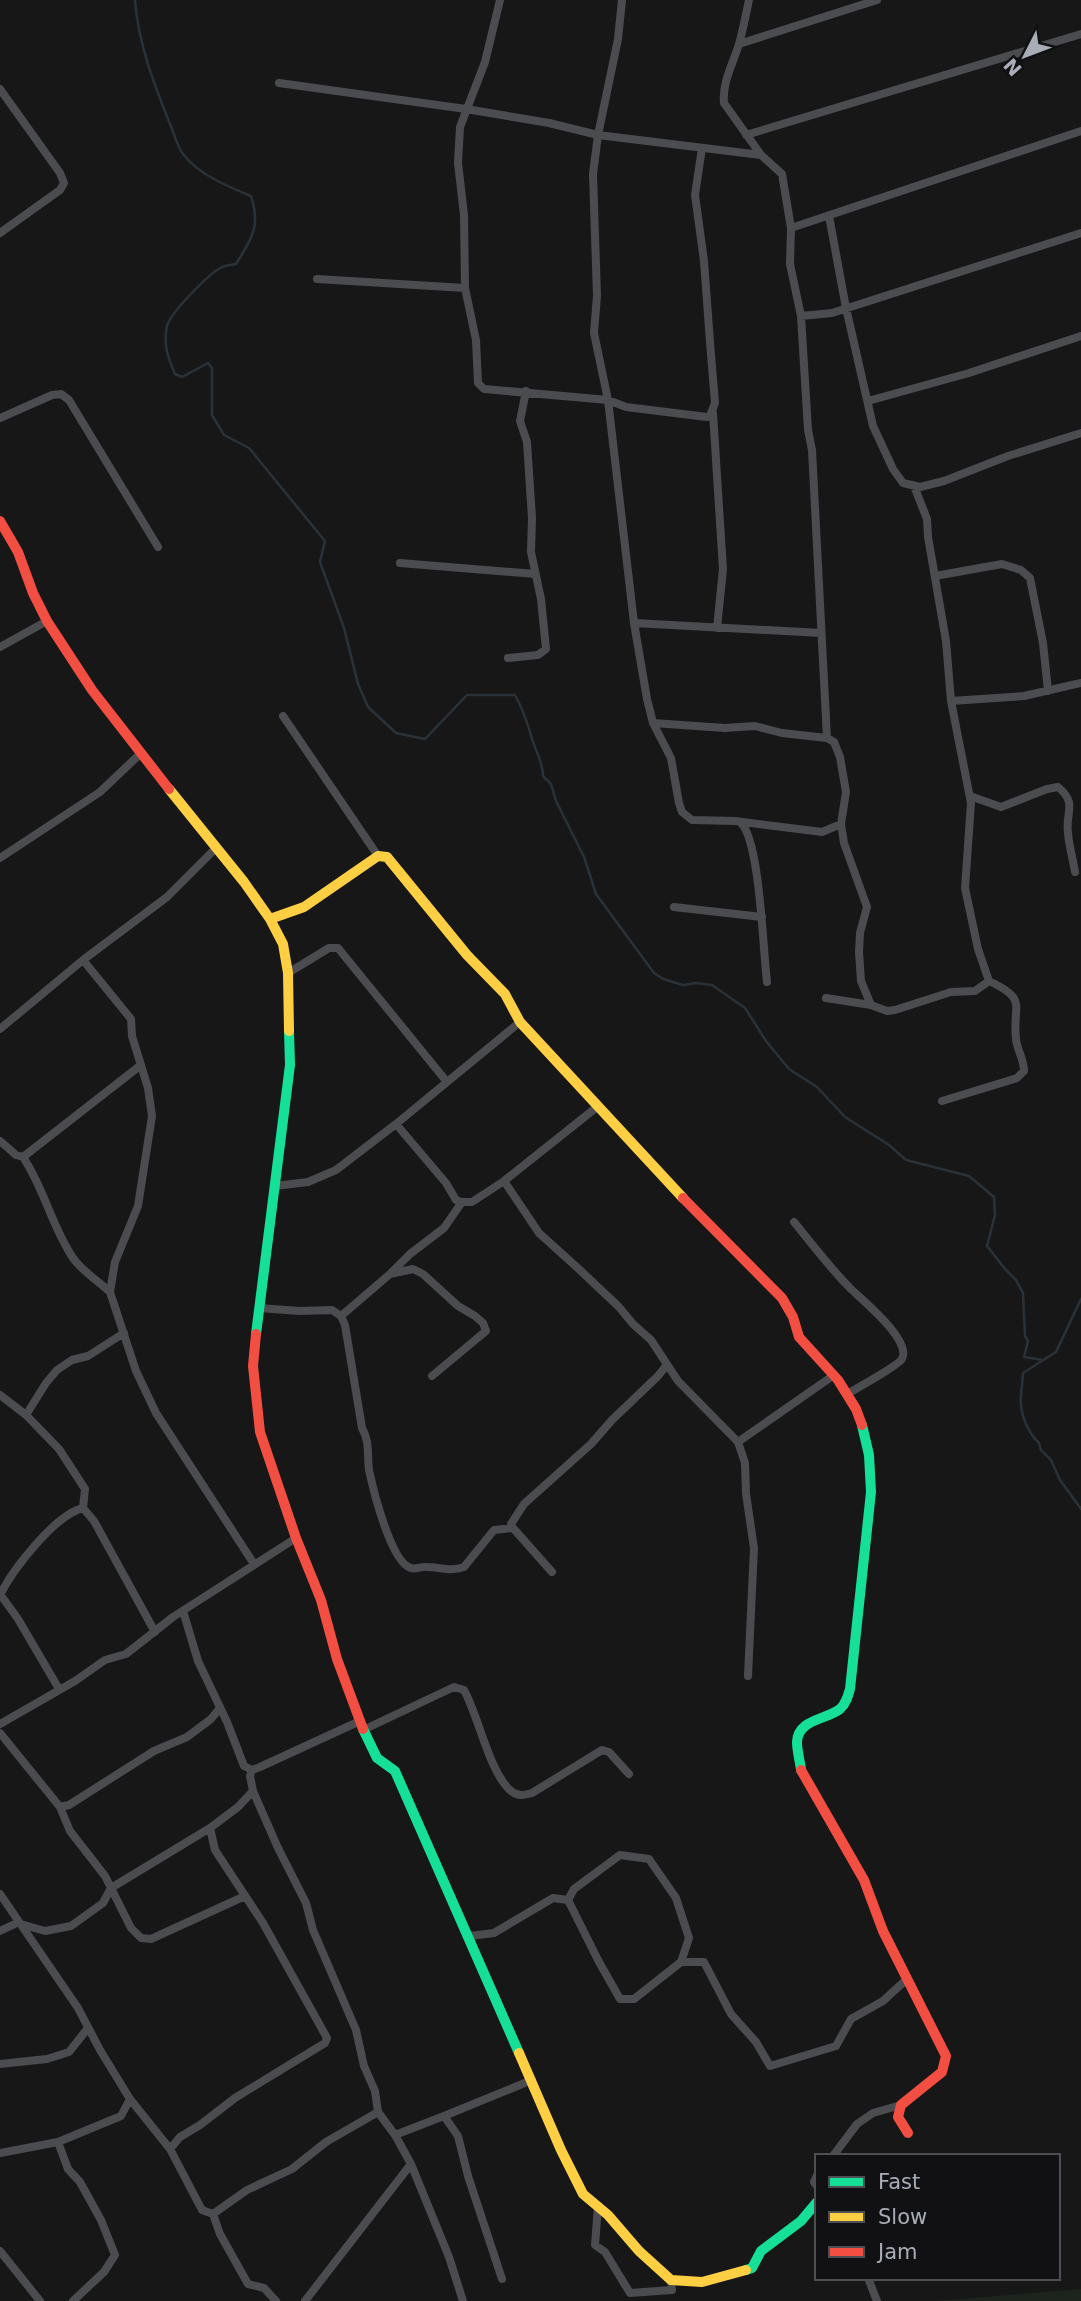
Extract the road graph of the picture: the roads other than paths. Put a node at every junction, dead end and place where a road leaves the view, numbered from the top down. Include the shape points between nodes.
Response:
1 (500, 0) edge
2 (622, 0) edge
3 (749, 0) edge
4 (877, 0) edge
5 (1081, 34) edge
6 (739, 44) junction
7 (279, 83) dead end
8 (0, 89) edge
9 (466, 109) junction
10 (1081, 131) edge
11 (598, 135) junction
12 (746, 135) junction
13 (702, 148) junction
14 (761, 155) junction
15 (829, 216) junction
16 (791, 228) junction
17 (0, 233) edge
18 (1081, 233) edge
19 (317, 279) dead end
20 (465, 288) junction
21 (846, 307) junction
22 (801, 316) junction
23 (1081, 336) edge
24 (526, 391) junction
25 (608, 400) junction
26 (868, 401) junction
27 (713, 412) junction
28 (0, 418) edge
29 (1081, 433) edge
30 (914, 486) junction
31 (0, 521) edge
32 (158, 547) dead end
33 (400, 563) dead end
34 (535, 574) junction
35 (935, 576) junction
36 (47, 621) junction
37 (634, 623) junction
38 (717, 628) junction
39 (821, 634) junction
40 (0, 647) edge
41 (508, 658) dead end
42 (1081, 684) edge
43 (1048, 691) junction
44 (951, 702) junction
45 (283, 716) dead end
46 (653, 723) junction
47 (827, 738) junction
48 (140, 754) junction
49 (970, 796) junction
50 (741, 822) junction
51 (841, 824) junction
52 (216, 848) junction
53 (378, 856) junction
54 (0, 858) edge
55 (1075, 872) dead end
56 (674, 908) dead end
57 (762, 917) junction
58 (270, 919) junction
59 (83, 960) junction
60 (288, 973) junction
61 (989, 981) junction
62 (768, 982) dead end
63 (827, 998) dead end
64 (871, 1005) junction
65 (520, 1021) junction
66 (0, 1029) edge
67 (141, 1065) junction
68 (447, 1082) junction
69 (942, 1101) dead end
70 (597, 1107) junction
71 (396, 1124) junction
72 (0, 1141) edge
73 (23, 1157) junction
74 (504, 1181) junction
75 (275, 1186) junction
76 (462, 1202) junction
77 (794, 1222) dead end
78 (390, 1274) junction
79 (110, 1292) junction
80 (259, 1308) junction
81 (341, 1316) junction
82 (124, 1333) junction
83 (666, 1366) junction
84 (834, 1375) junction
85 (432, 1376) dead end
86 (847, 1394) junction
87 (0, 1395) edge
88 (26, 1415) junction
89 (738, 1442) junction
90 (83, 1508) junction
91 (513, 1528) junction
92 (296, 1538) junction
93 (254, 1564) junction
94 (552, 1572) dead end
95 (0, 1594) edge
96 (183, 1611) junction
97 (155, 1632) junction
98 (748, 1676) dead end
99 (59, 1689) junction
100 (220, 1708) junction
101 (0, 1724) edge
102 (361, 1726) junction
103 (0, 1733) edge
104 (252, 1770) junction
105 (629, 1774) dead end
106 (253, 1791) junction
107 (60, 1807) junction
108 (210, 1828) junction
109 (111, 1888) junction
110 (0, 1894) edge
111 (245, 1896) junction
112 (568, 1900) junction
113 (18, 1923) junction
114 (0, 1931) edge
115 (470, 1936) junction
116 (681, 1962) junction
117 (907, 1979) junction
118 (88, 2028) junction
119 (0, 2064) edge
120 (532, 2080) junction
121 (130, 2099) junction
122 (901, 2105) junction
123 (378, 2112) junction
124 (444, 2116) junction
125 (908, 2133) dead end
126 (395, 2135) junction
127 (58, 2142) junction
128 (170, 2149) junction
129 (0, 2153) edge
130 (834, 2154) edge
131 (411, 2164) junction
132 (815, 2204) edge
133 (598, 2206) junction
134 (213, 2214) junction
135 (0, 2251) edge
136 (502, 2278) dead end
137 (671, 2280) junction
138 (869, 2280) edge
139 (40, 2301) edge
140 (73, 2301) edge
141 (276, 2301) edge
142 (306, 2301) edge
143 (463, 2301) edge
144 (877, 2301) edge

1 - 9 street via 485,62
2 - 11 street
3 - 6 street
4 - 6 street
5 - 12 street
6 - 12 street via 723,93 724,103
7 - 9 street
8 - 17 street via 64,183
9 - 11 street
9 - 20 street via 458,163
10 - 15 street
11 - 13 street
11 - 25 street via 593,174 597,296 593,327
12 - 14 street
13 - 14 street
13 - 27 street via 695,195 704,261
14 - 16 street via 782,174
15 - 16 street
15 - 21 street
16 - 22 street via 790,264
18 - 21 street
19 - 20 street
20 - 24 street via 476,340 478,383 484,388
21 - 22 street
21 - 26 street
22 - 39 street
23 - 26 street
24 - 25 street
24 - 34 street via 520,421 527,442
25 - 27 street via 626,407 707,417
25 - 37 street
26 - 30 street via 873,425 893,469 903,483
27 - 38 street via 723,569
28 - 32 street via 52,395 69,400
29 - 30 street via 944,481
30 - 35 street via 927,519
31 - 36 street
33 - 34 street
34 - 41 street via 546,649 538,655
35 - 43 street via 1002,564 1030,578 1044,643
35 - 44 street
36 - 40 street
36 - 48 street
37 - 38 street
37 - 46 street
38 - 39 street
39 - 47 street
42 - 43 street
43 - 44 street
44 - 49 street
45 - 53 street
46 - 47 street via 755,726
46 - 50 street via 671,758 679,803 687,817 699,822
47 - 51 street via 837,746 846,792
48 - 52 street
48 - 54 street via 91,798
49 - 55 street via 1001,807 1058,787 1067,794 1070,806 1067,830
49 - 61 street via 965,888
50 - 51 street via 822,832
50 - 57 street via 757,872
51 - 64 street via 867,907 859,952 861,981
52 - 58 street
52 - 59 street via 167,897
53 - 58 street via 304,907
53 - 65 street via 387,857 467,956 505,994
56 - 57 street
57 - 62 street
58 - 60 street via 283,944
59 - 66 street
59 - 67 street via 129,1014
60 - 68 street via 329,947 338,948
60 - 75 street via 290,1065
61 - 64 street via 975,991 951,992 895,1010
61 - 69 street via 1009,991 1018,1006 1016,1043 1024,1071 1017,1078
63 - 64 street
65 - 68 street
65 - 70 street
67 - 73 street
67 - 79 street via 152,1116 138,1206 116,1262
68 - 71 street
70 - 74 street
70 - 84 street via 773,1288 793,1317 800,1339
71 - 75 street via 325,1177
71 - 76 street
72 - 73 street
73 - 79 street via 74,1260
74 - 76 street via 472,1202
74 - 83 street via 539,1233 651,1340
75 - 80 street
76 - 78 street via 444,1228
77 - 86 street via 902,1345 899,1362
78 - 81 street
78 - 85 street via 413,1269 423,1273 483,1323 486,1331
79 - 82 street
80 - 81 street via 332,1310
80 - 92 street via 253,1366 260,1432
81 - 91 street via 362,1428 369,1439 374,1494 398,1556 414,1569 464,1567 494,1530
82 - 88 street via 57,1370
82 - 93 street via 156,1413
83 - 89 street
83 - 91 street via 591,1444 524,1504 514,1516
84 - 86 street
84 - 89 street
86 - 117 street via 866,1433 871,1462 850,1689 841,1709 803,1727 797,1742 801,1769 864,1880
87 - 88 street
88 - 90 street via 59,1449 85,1489
89 - 98 street via 745,1463 754,1548
90 - 95 street via 29,1551
90 - 97 street
91 - 94 street
92 - 93 street
92 - 102 street
93 - 96 street
95 - 99 street
96 - 97 street
96 - 100 street via 198,1661
97 - 99 street via 126,1654 105,1660
99 - 101 street
100 - 104 street via 244,1766
100 - 107 street via 187,1737 154,1751
102 - 104 street
102 - 105 street via 454,1687 464,1690 473,1706 487,1748 512,1792 521,1796 532,1793 602,1750
102 - 115 street via 377,1758 395,1771
103 - 107 street
104 - 106 street
106 - 108 street
106 - 123 street via 306,1903 356,2030
107 - 109 street via 70,1831
108 - 109 street
108 - 111 street via 215,1850
109 - 111 street via 131,1928 141,1938 151,1939
109 - 113 street via 103,1903 71,1926 44,1931
110 - 113 street
111 - 128 street via 327,2038 235,2098
112 - 115 street via 553,1898 494,1933
112 - 116 street via 621,1999 634,1999
112 - 116 street via 574,1889 620,1854 649,1859 676,1898 689,1938
113 - 114 street
113 - 118 street
115 - 120 street
116 - 117 street via 704,1962 731,2014 770,2066 836,2046 851,2020 883,2001
117 - 122 street via 946,2056 942,2072
118 - 119 street via 69,2052
118 - 121 street
120 - 124 street
120 - 133 street via 583,2194
121 - 127 street via 121,2116
121 - 128 street
122 - 125 street via 897,2116
122 - 130 street via 873,2113 857,2124
123 - 126 street
123 - 134 street
124 - 126 street
124 - 136 street via 458,2136
126 - 131 street
127 - 129 street
127 - 140 street via 115,2255
128 - 134 street via 202,2210
131 - 142 street
131 - 143 street
132 - 137 street via 761,2251 752,2268 702,2282
133 - 137 street
133 - 137 street via 595,2245 605,2252 630,2293 671,2290
134 - 141 street via 248,2284 264,2288
135 - 139 street
138 - 144 street

